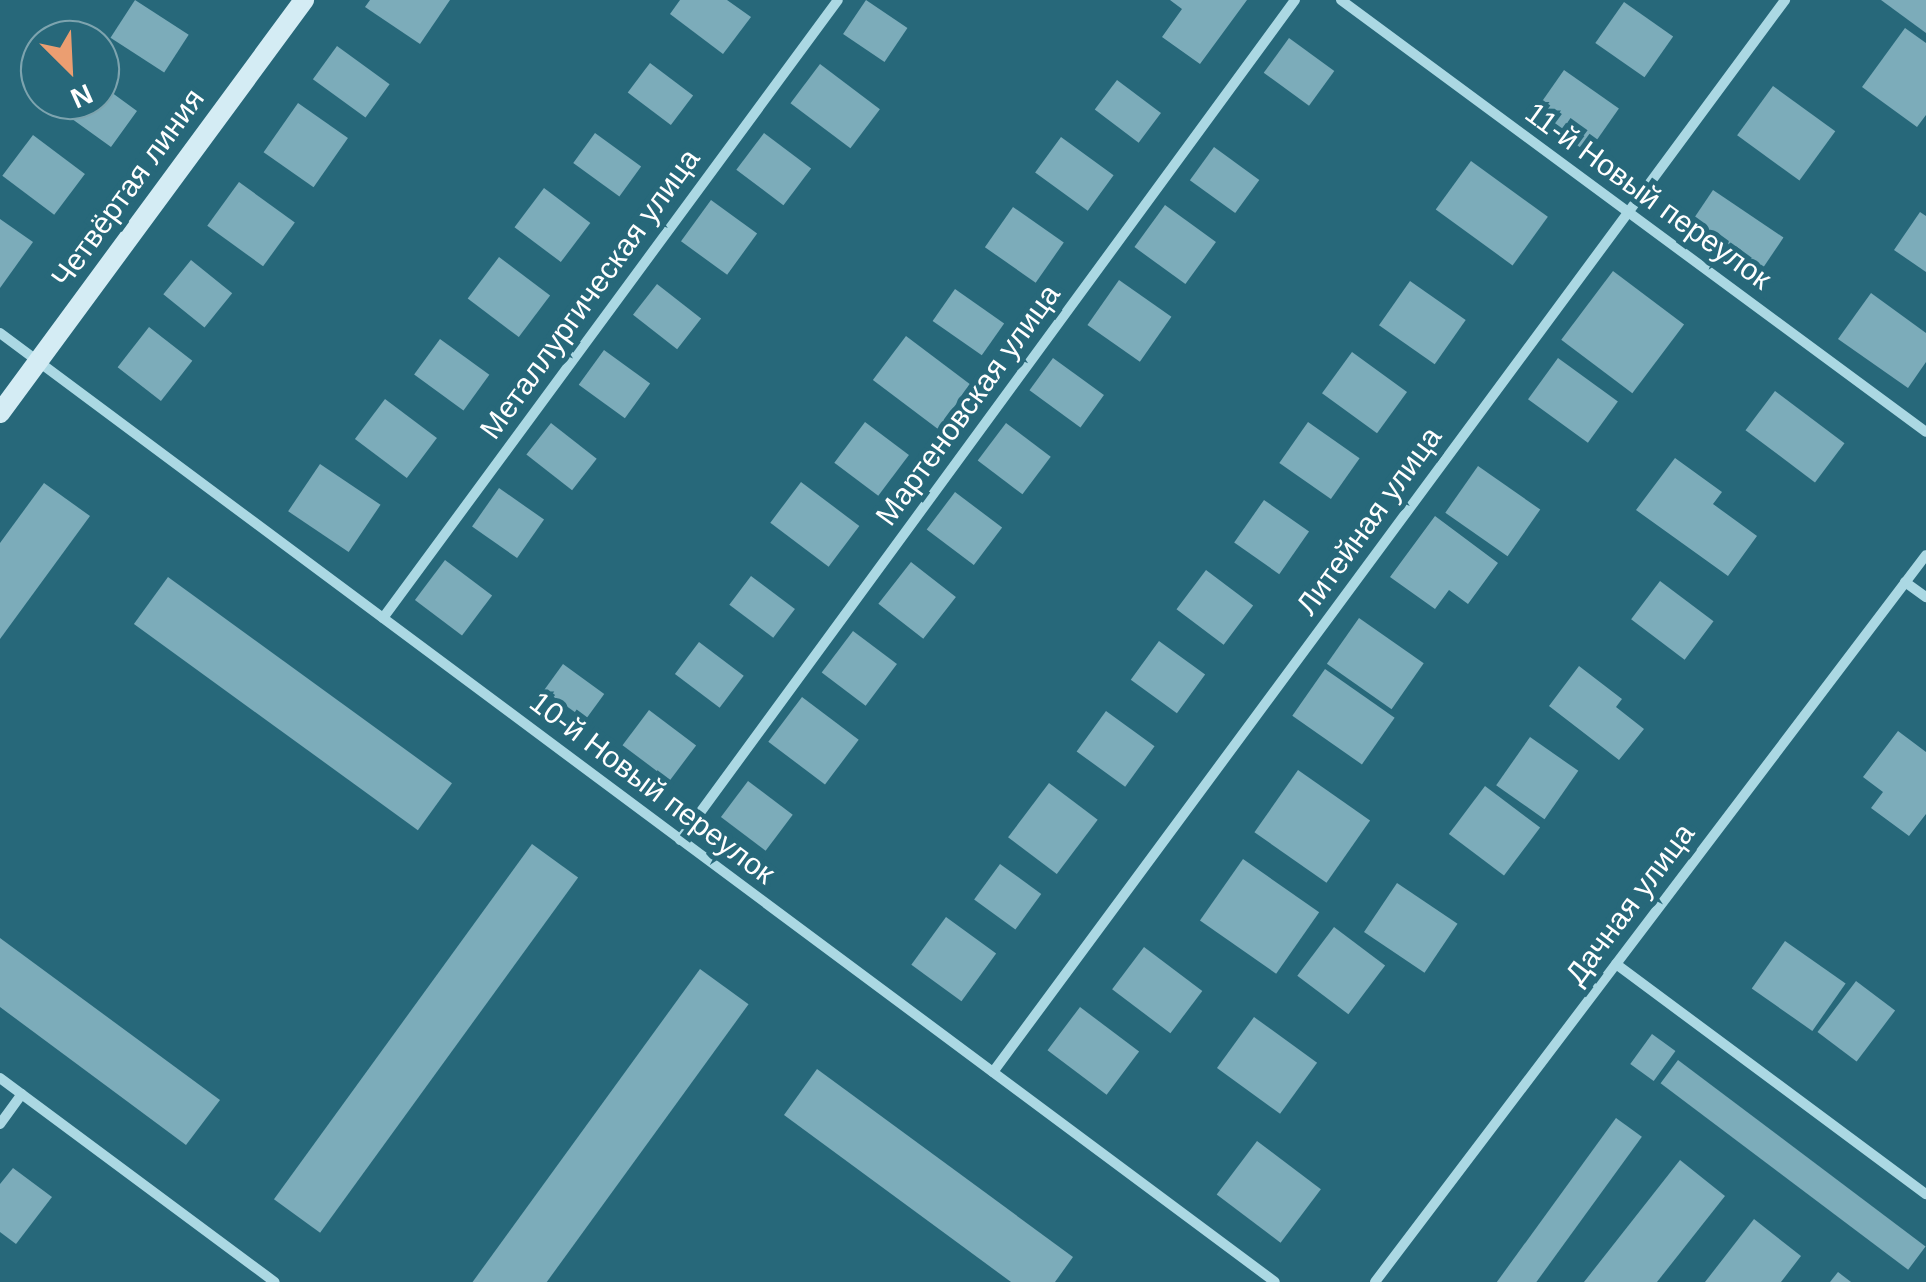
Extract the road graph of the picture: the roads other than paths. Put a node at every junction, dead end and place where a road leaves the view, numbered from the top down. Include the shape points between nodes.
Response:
1 (304, 0) edge
2 (838, 0) edge
3 (1296, 0) edge
4 (1340, 0) edge
5 (1785, 0) edge
6 (1628, 212) junction
7 (0, 333) edge
8 (38, 362) junction
9 (0, 412) edge
10 (1926, 432) edge
11 (1926, 555) edge
12 (1906, 582) junction
13 (1926, 598) edge
14 (382, 618) junction
15 (680, 840) junction
16 (1616, 964) junction
17 (993, 1072) junction
18 (0, 1078) edge
19 (22, 1094) junction
20 (0, 1124) edge
21 (1926, 1194) edge
22 (275, 1282) edge
23 (1275, 1282) edge
24 (1374, 1282) edge

1 - 8 street, Четвёртая линия
2 - 14 street, Металлургическая улица
3 - 15 street, Мартеновская улица
4 - 6 street, 11-й Новый переулок
5 - 6 street, Литейная улица
6 - 10 street, 11-й Новый переулок
6 - 17 street, Литейная улица
7 - 8 street, 10-й Новый переулок
8 - 9 street, Четвёртая линия
8 - 14 street, 10-й Новый переулок
11 - 12 street, Дачная улица
12 - 13 street
12 - 16 street, Дачная улица
14 - 15 street, 10-й Новый переулок
15 - 17 street, 10-й Новый переулок
16 - 21 street
16 - 24 street, Дачная улица
17 - 23 street, 10-й Новый переулок
18 - 19 street
19 - 20 street
19 - 22 street

